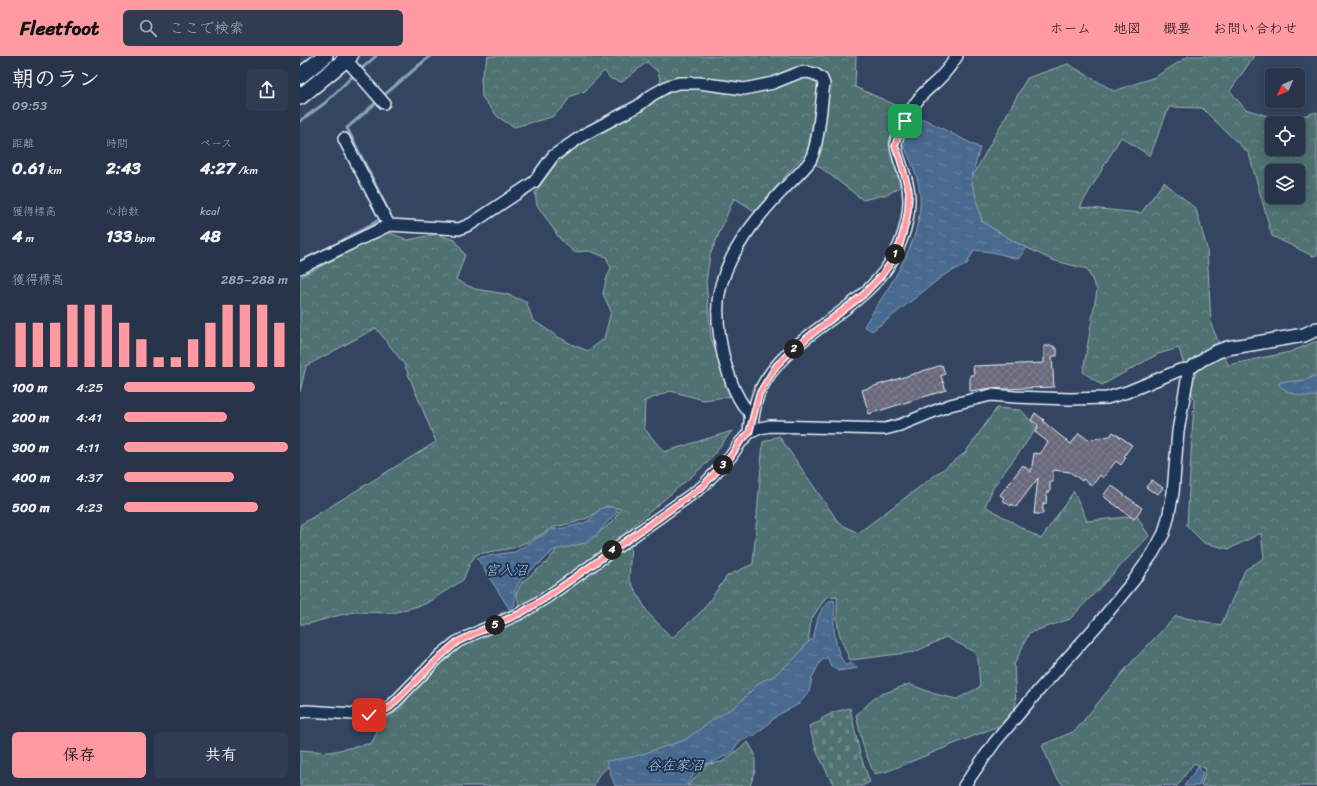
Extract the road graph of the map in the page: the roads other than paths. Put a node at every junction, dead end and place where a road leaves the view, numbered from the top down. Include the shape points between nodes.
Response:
1 (325, 56) edge
2 (957, 56) edge
3 (346, 57) edge
4 (300, 76) edge
5 (300, 97) edge
6 (384, 103) dead end
7 (344, 139) dead end
8 (389, 225) junction
9 (300, 268) edge
10 (1317, 330) edge
11 (1207, 357) joint
12 (1189, 369) junction
13 (749, 433) junction
14 (300, 712) edge
15 (964, 786) edge

1 - 4 main road
2 - 13 street via 939,79 921,96 898,136 895,146 909,191 906,222 892,261 863,295 813,333 776,366 759,394
3 - 5 main road
3 - 6 street
7 - 8 street
8 - 9 street
8 - 13 street via 459,229 471,224 534,182 553,156 585,134 638,106 668,86 686,83 744,89 773,83 798,73 815,74 824,84 813,153 809,162 749,230 723,276 718,295 721,346 728,374 742,404 750,414
10 - 11 street via 1304,335 1227,348
11 - 12 street
12 - 13 street via 1180,370 1107,398 1015,398 991,395 950,405 885,429 770,426
12 - 15 street via 1178,431 1173,493 1164,532 1153,553 1099,623 995,742
13 - 14 street via 702,487 547,597 521,613 457,642 390,707 369,715

